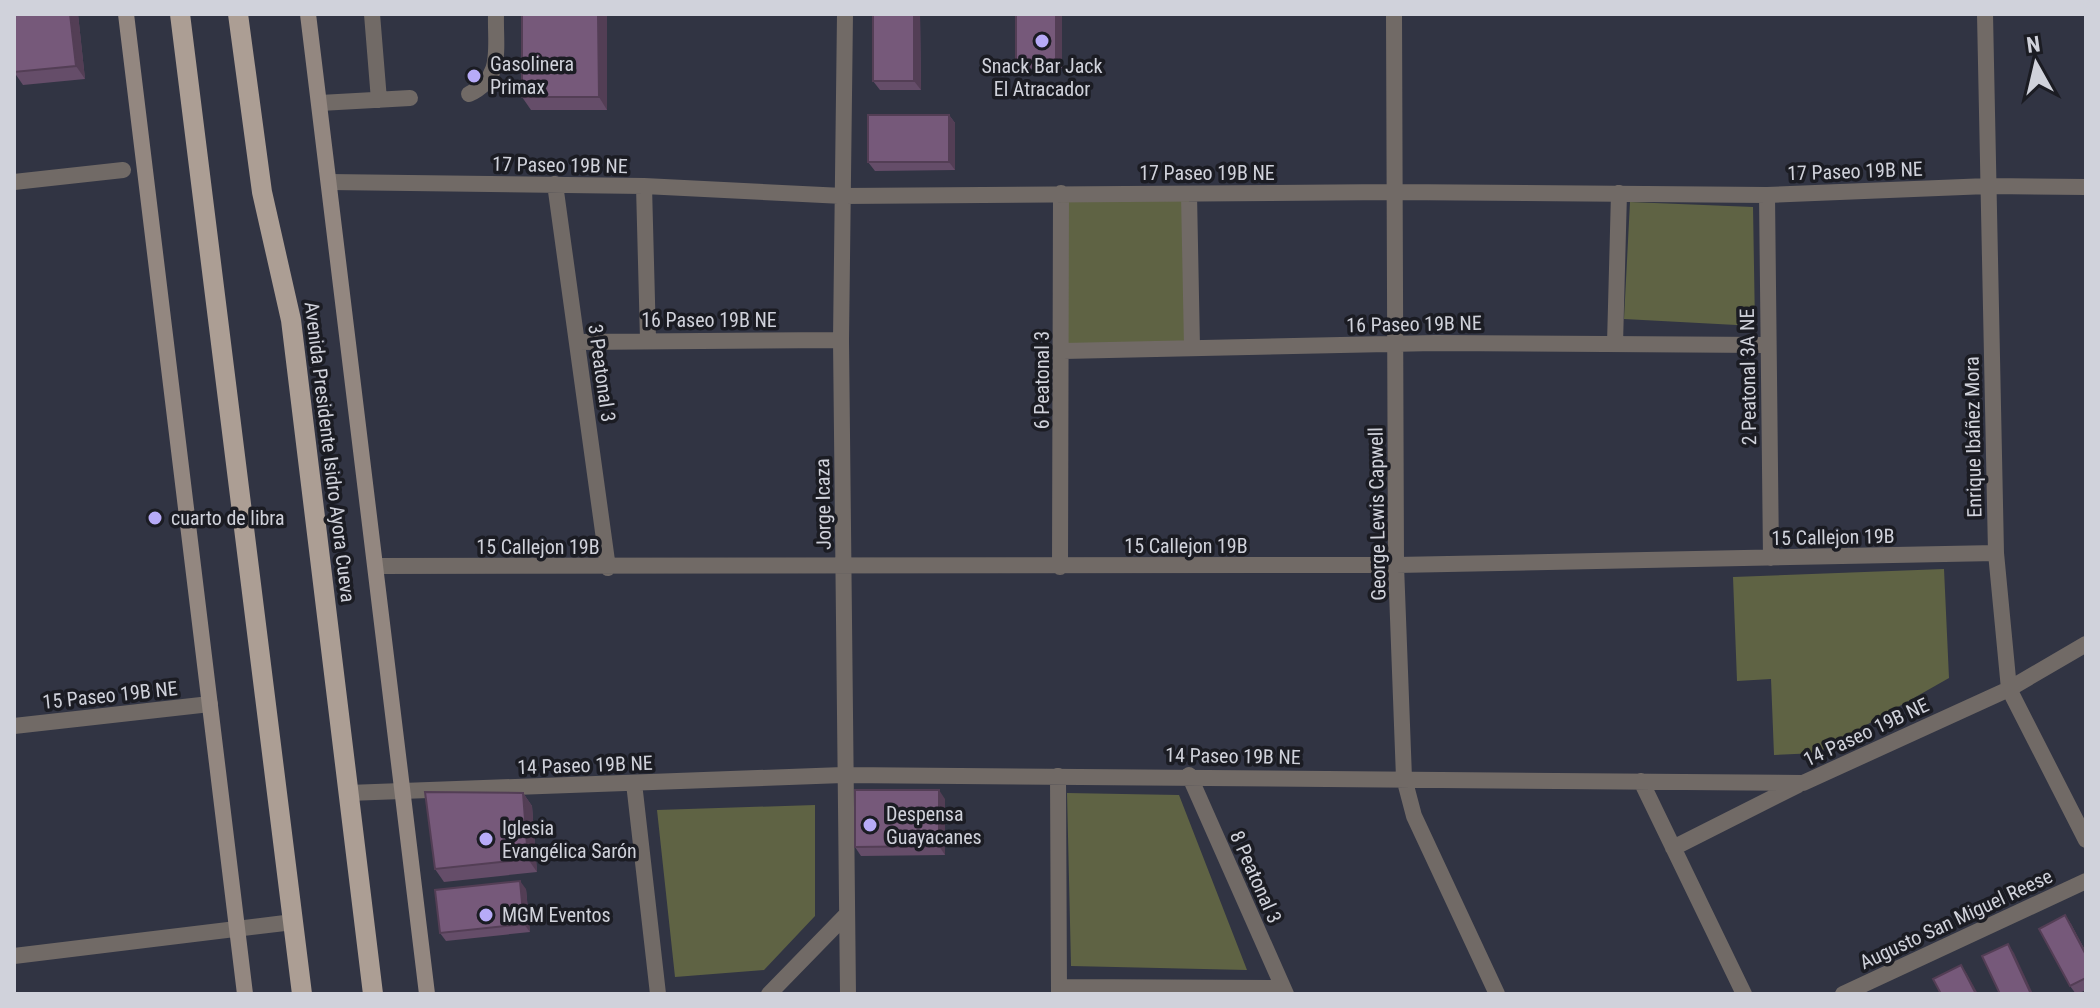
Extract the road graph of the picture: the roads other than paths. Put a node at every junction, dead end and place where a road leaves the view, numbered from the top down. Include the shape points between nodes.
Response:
1 (126, 14) edge
2 (180, 14) edge
3 (238, 14) edge
4 (308, 14) edge
5 (372, 14) edge
6 (496, 14) edge
7 (845, 14) edge
8 (1394, 14) edge
9 (1985, 14) edge
10 (469, 94) dead end
11 (410, 98) dead end
12 (379, 100) junction
13 (320, 103) junction
14 (123, 170) dead end
15 (14, 182) edge
16 (329, 182) junction
17 (555, 184) junction
18 (644, 186) junction
19 (1988, 186) junction
20 (2086, 187) edge
21 (1394, 192) junction
22 (1061, 193) junction
23 (1619, 193) junction
24 (1189, 194) junction
25 (1767, 195) junction
26 (843, 196) junction
27 (648, 339) junction
28 (841, 340) junction
29 (578, 342) junction
30 (1396, 344) junction
31 (1615, 344) junction
32 (1766, 345) junction
33 (1192, 347) junction
34 (1063, 351) junction
35 (1996, 553) junction
36 (1771, 558) junction
37 (844, 565) junction
38 (1396, 565) junction
39 (376, 566) junction
40 (1060, 567) junction
41 (608, 568) junction
42 (2086, 644) edge
43 (2009, 689) junction
44 (210, 704) junction
45 (14, 726) edge
46 (843, 775) junction
47 (1189, 775) junction
48 (1058, 776) junction
49 (1404, 778) junction
50 (1641, 781) junction
51 (634, 783) junction
52 (1803, 783) junction
53 (403, 792) junction
54 (348, 793) junction
55 (2086, 840) edge
56 (1673, 848) junction
57 (2086, 881) edge
58 (846, 915) junction
59 (293, 922) junction
60 (237, 932) junction
61 (14, 956) edge
62 (1059, 990) edge
63 (1284, 991) edge
64 (245, 994) edge
65 (302, 994) edge
66 (373, 994) edge
67 (427, 994) edge
68 (658, 994) edge
69 (769, 994) edge
70 (848, 994) edge
71 (1497, 994) edge
72 (1744, 994) edge
73 (1843, 994) edge

1 - 44 main road
2 - 59 main road
3 - 54 main road, Avenida Presidente Isidro Ayora Cueva via 262,192 291,320
4 - 13 main road, Avenida Presidente Isidro Ayora Cueva
5 - 12 street
6 - 10 street via 494,73 486,86
7 - 26 street, Jorge Icaza
8 - 21 street, George Lewis Capwell
9 - 19 street, Enrique Ibáñez Mora
11 - 12 street
12 - 13 street
13 - 16 main road, Avenida Presidente Isidro Ayora Cueva
14 - 15 street
16 - 17 street, 17 Paseo 19B NE
16 - 39 main road, Avenida Presidente Isidro Ayora Cueva
17 - 18 street, 17 Paseo 19B NE
17 - 29 street, 3 Peatonal 3
18 - 26 street, 17 Paseo 19B NE
18 - 27 street
19 - 20 street, 17 Paseo 19B NE
19 - 25 street, 17 Paseo 19B NE
19 - 35 street, Enrique Ibáñez Mora
21 - 23 street, 17 Paseo 19B NE
21 - 24 street, 17 Paseo 19B NE
21 - 30 street, George Lewis Capwell
22 - 24 street, 17 Paseo 19B NE
22 - 26 street, 17 Paseo 19B NE
22 - 34 street, 6 Peatonal 3
23 - 25 street, 17 Paseo 19B NE
23 - 31 street
24 - 33 street
25 - 32 street, 2 Peatonal 3A NE
26 - 28 street, Jorge Icaza
27 - 28 street, 16 Paseo 19B NE
27 - 29 street, 16 Paseo 19B NE
28 - 37 street, Jorge Icaza
29 - 41 street, 3 Peatonal 3
30 - 31 street, 16 Paseo 19B NE
30 - 33 street, 16 Paseo 19B NE
30 - 38 street, George Lewis Capwell
31 - 32 street, 16 Paseo 19B NE
32 - 36 street, 2 Peatonal 3A NE
33 - 34 street, 16 Paseo 19B NE
34 - 40 street, 6 Peatonal 3
35 - 36 street, 15 Callejon 19B
35 - 43 street, Enrique Ibáñez Mora
36 - 38 street, 15 Callejon 19B
37 - 40 street, 15 Callejon 19B
37 - 41 street, 15 Callejon 19B
37 - 46 street, Jorge Icaza
38 - 40 street, 15 Callejon 19B
38 - 49 street, George Lewis Capwell
39 - 41 street, 15 Callejon 19B
39 - 53 main road, Avenida Presidente Isidro Ayora Cueva
42 - 43 street, 14 Paseo 19B NE
43 - 52 street, 14 Paseo 19B NE
43 - 55 street, Enrique Ibáñez Mora
44 - 45 street, 15 Paseo 19B NE
44 - 60 main road
46 - 48 street, 14 Paseo 19B NE
46 - 51 street, 14 Paseo 19B NE
46 - 58 street, Jorge Icaza
47 - 48 street, 14 Paseo 19B NE
47 - 49 street, 14 Paseo 19B NE
47 - 63 street, 8 Peatonal 3
48 - 62 street
49 - 50 street, 14 Paseo 19B NE
49 - 71 street, George Lewis Capwell via 1414,816
50 - 52 street, 14 Paseo 19B NE
50 - 56 street
51 - 53 street, 14 Paseo 19B NE
51 - 68 street
52 - 56 street
53 - 54 street, 14 Paseo 19B NE
53 - 67 main road, Avenida Presidente Isidro Ayora Cueva
54 - 66 main road, Avenida Presidente Isidro Ayora Cueva
56 - 72 street
57 - 73 street, Augusto San Miguel Reese
58 - 69 street
58 - 70 street, Jorge Icaza
59 - 60 street
59 - 65 main road
60 - 61 street
60 - 64 main road
62 - 63 street

